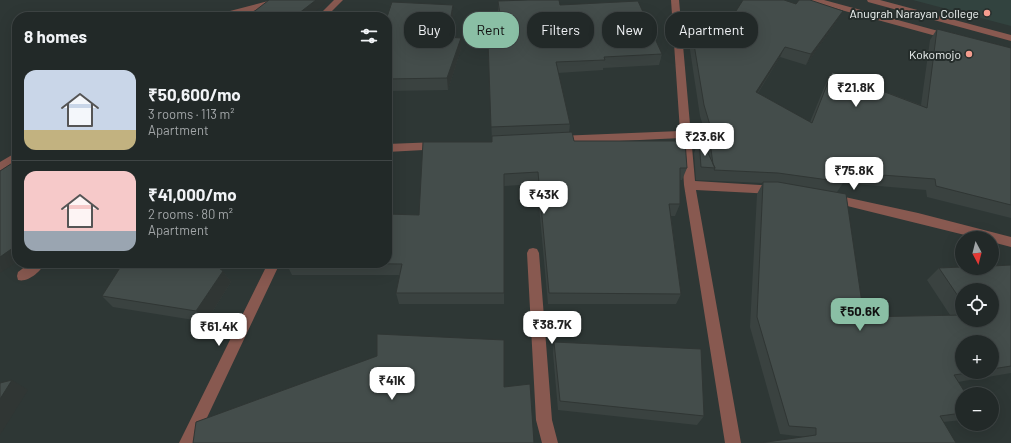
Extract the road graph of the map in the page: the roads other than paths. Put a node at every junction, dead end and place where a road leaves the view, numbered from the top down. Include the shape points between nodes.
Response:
1 (281, 0) edge
2 (339, 0) edge
3 (675, 0) edge
4 (815, 0) edge
5 (871, 0) edge
6 (237, 12) edge
7 (326, 12) edge
8 (1011, 38) edge
9 (958, 40) edge
10 (685, 134) junction
11 (544, 140) edge
12 (450, 145) edge
13 (392, 148) edge
14 (12, 159) edge
15 (0, 167) edge
16 (690, 185) junction
17 (790, 191) edge
18 (820, 196) edge
19 (1011, 242) edge
20 (533, 253) dead end
21 (33, 268) edge
22 (272, 268) edge
23 (23, 276) dead end
24 (187, 443) edge
25 (550, 443) edge
26 (733, 443) edge

1 - 6 street
2 - 7 street
3 - 10 street
4 - 9 street
5 - 8 street
10 - 11 street
10 - 16 street
12 - 13 street
14 - 15 street
16 - 17 street
16 - 26 street
18 - 19 street
20 - 25 street via 544,420
21 - 23 street
22 - 24 street

